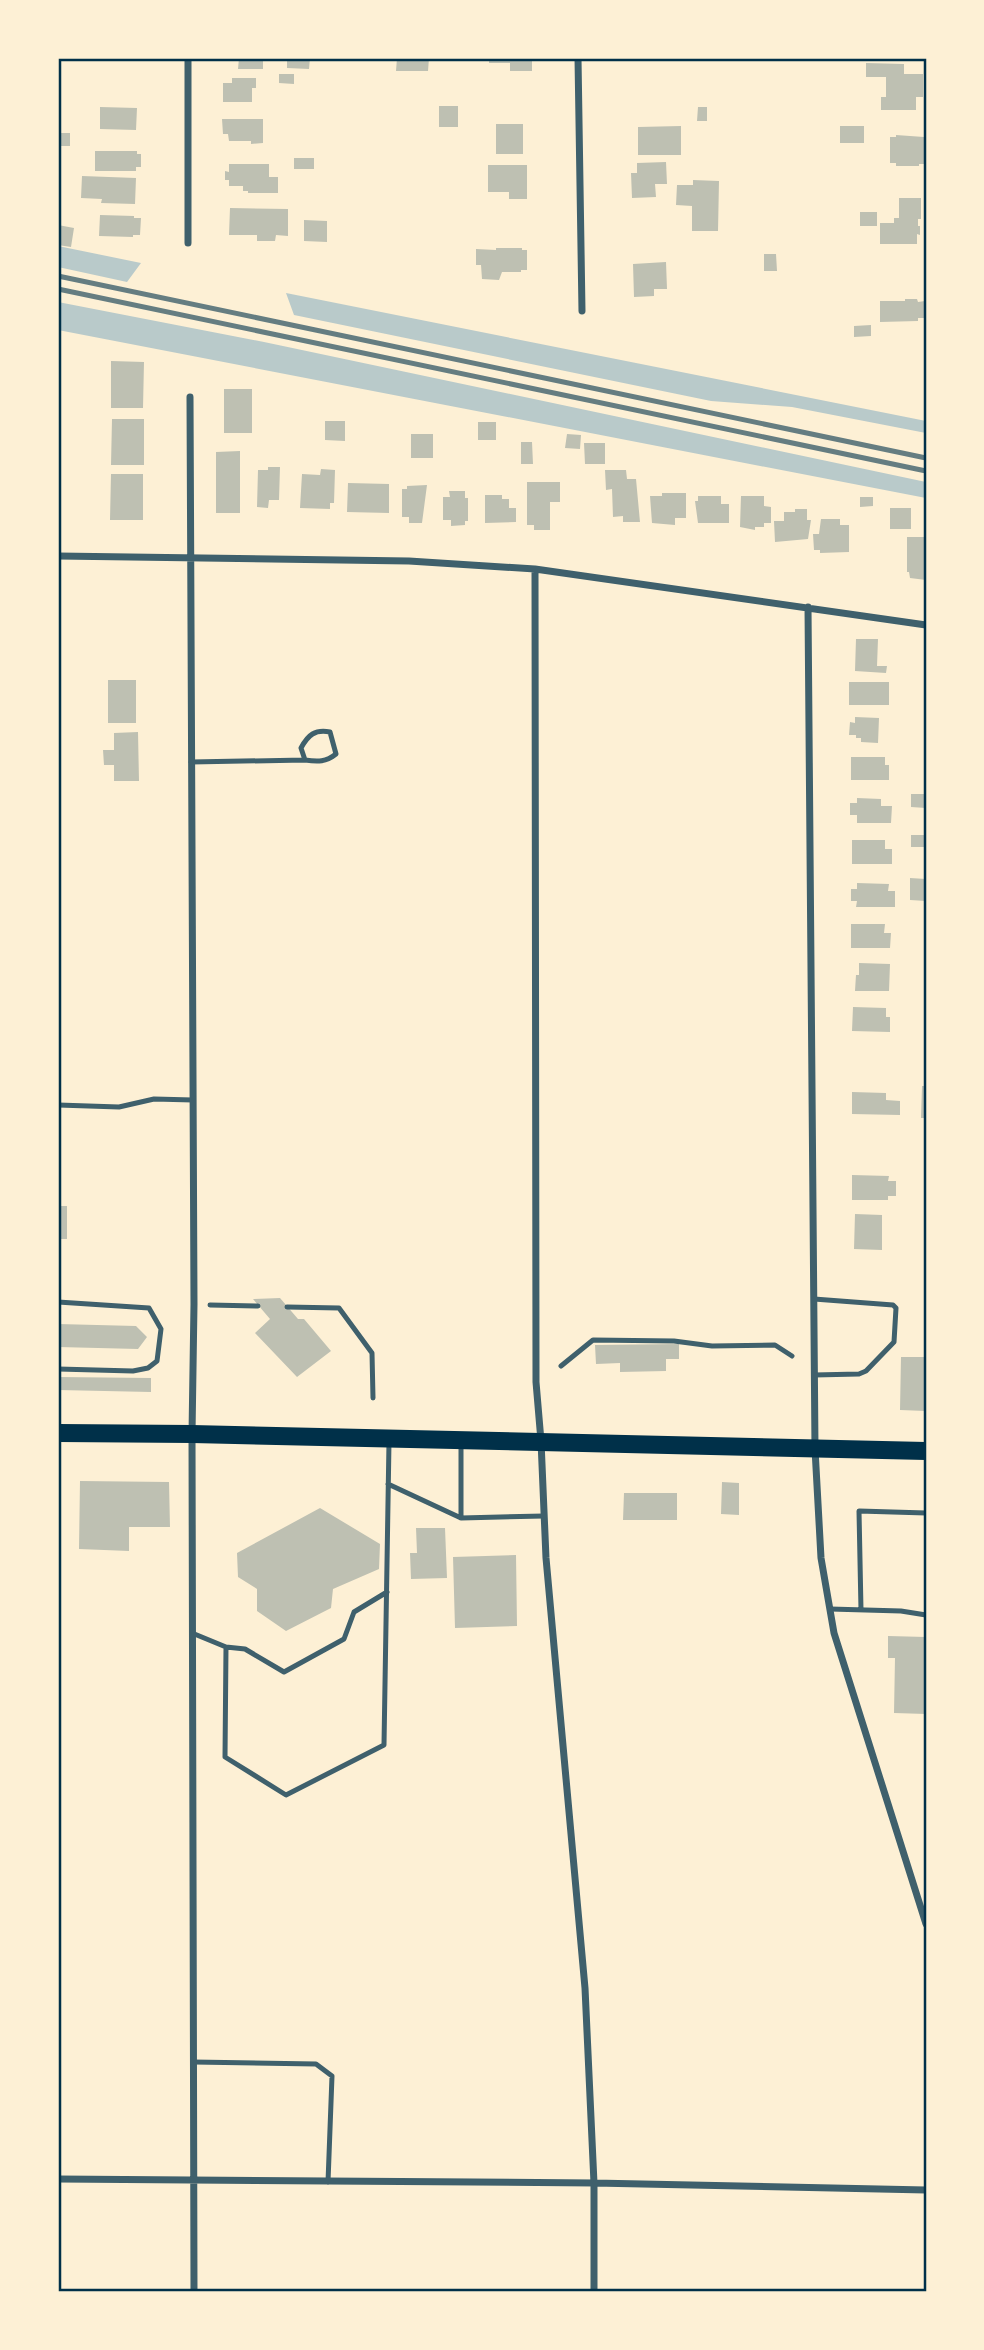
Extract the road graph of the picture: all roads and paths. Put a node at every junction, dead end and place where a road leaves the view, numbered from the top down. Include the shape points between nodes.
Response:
1 (188, 58) edge
2 (578, 58) edge
3 (188, 243) dead end
4 (582, 311) dead end
5 (190, 397) dead end
6 (58, 556) edge
7 (190, 559) junction
8 (536, 569) junction
9 (808, 607) junction
10 (926, 625) edge
11 (305, 760) junction
12 (191, 762) junction
13 (193, 1100) junction
14 (58, 1105) edge
15 (814, 1299) junction
16 (58, 1302) edge
17 (210, 1305) dead end
18 (258, 1306) dead end
19 (287, 1307) dead end
20 (792, 1356) dead end
21 (561, 1366) dead end
22 (58, 1369) edge
23 (814, 1375) junction
24 (373, 1398) dead end
25 (58, 1433) edge
26 (192, 1434) junction
27 (389, 1439) junction
28 (461, 1440) junction
29 (541, 1441) junction
30 (815, 1449) junction
31 (926, 1451) edge
32 (388, 1484) junction
33 (926, 1513) edge
34 (544, 1516) junction
35 (461, 1518) junction
36 (387, 1592) junction
37 (830, 1609) junction
38 (861, 1610) junction
39 (926, 1615) edge
40 (192, 1633) junction
41 (226, 1647) junction
42 (926, 1924) edge
43 (193, 2062) junction
44 (58, 2179) edge
45 (193, 2180) junction
46 (328, 2182) junction
47 (594, 2183) junction
48 (926, 2190) edge
49 (194, 2292) edge
50 (594, 2292) edge

1 - 3 street
2 - 4 street
5 - 7 street
6 - 7 street
7 - 8 street via 409,561
7 - 12 street
8 - 9 street
8 - 29 street via 536,1382
9 - 10 street
9 - 15 street
11 - 11 lane via 319,762 337,754 330,732 311,734 301,748
11 - 12 lane
12 - 13 street
13 - 14 lane via 155,1099 119,1107
13 - 26 street
15 - 23 street
15 - 23 lane via 893,1304 896,1308 894,1342 866,1371
16 - 22 lane via 149,1308 161,1329 157,1362 148,1368
17 - 18 lane
19 - 24 lane via 339,1308 372,1353
20 - 21 lane via 775,1345 593,1340
23 - 30 street
25 - 26 main road
26 - 27 main road
26 - 40 street
27 - 28 main road
27 - 32 lane
28 - 29 main road
28 - 35 lane
29 - 30 main road
29 - 34 street
30 - 31 main road
30 - 37 street via 821,1558
32 - 35 lane
32 - 36 lane
33 - 38 lane via 859,1511
34 - 35 lane
34 - 47 street via 584,1988
36 - 41 lane via 354,1612 344,1639 284,1672 245,1649
36 - 41 lane via 384,1745 286,1795 225,1757
37 - 38 lane
37 - 42 street
38 - 39 lane
40 - 41 lane
40 - 43 street
43 - 45 street
43 - 46 lane via 316,2064 332,2076
44 - 45 street
45 - 46 street
45 - 49 street
46 - 47 street
47 - 48 street
47 - 50 street

